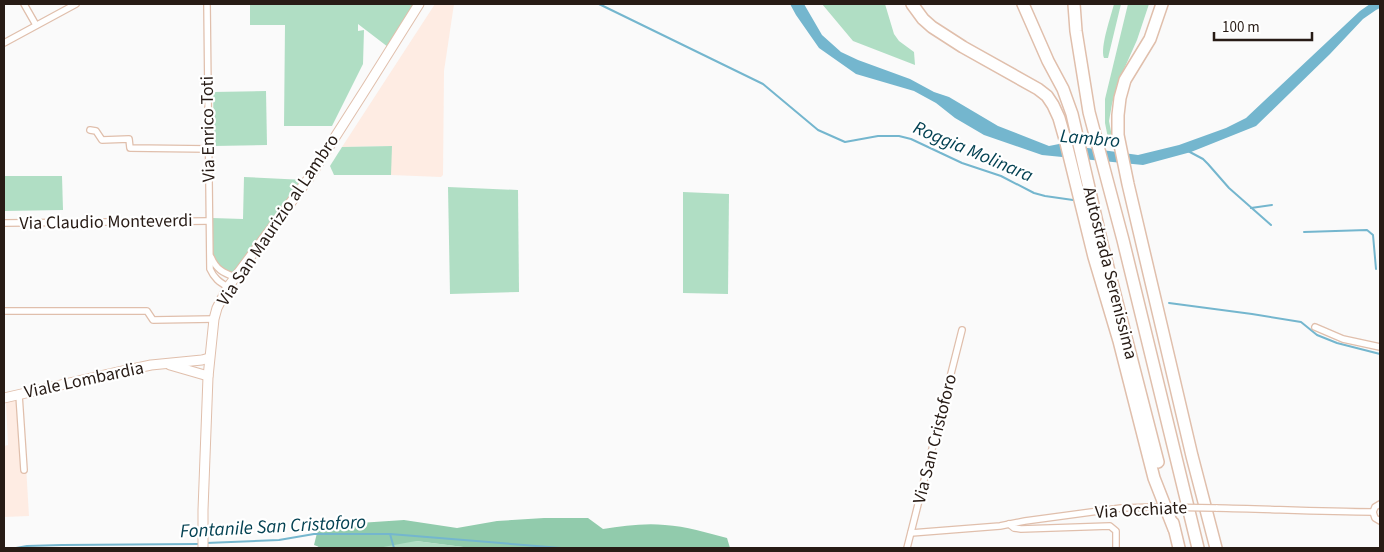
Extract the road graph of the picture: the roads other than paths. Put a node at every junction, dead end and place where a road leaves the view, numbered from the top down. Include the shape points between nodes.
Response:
1 (24, 4) edge
2 (76, 4) edge
3 (207, 4) edge
4 (419, 4) edge
5 (912, 4) edge
6 (1023, 4) edge
7 (1074, 4) edge
8 (1162, 4) edge
9 (36, 25) junction
10 (4, 43) edge
11 (90, 130) dead end
12 (208, 149) junction
13 (1082, 182) junction
14 (209, 221) junction
15 (4, 223) edge
16 (210, 254) junction
17 (236, 276) junction
18 (228, 287) junction
19 (4, 311) edge
20 (214, 319) junction
21 (1315, 327) dead end
22 (962, 330) dead end
23 (1380, 348) edge
24 (209, 358) junction
25 (165, 364) junction
26 (208, 376) junction
27 (19, 395) junction
28 (4, 398) edge
29 (24, 470) dead end
30 (1380, 504) edge
31 (1373, 512) junction
32 (1380, 522) edge
33 (1009, 524) junction
34 (911, 534) junction
35 (203, 545) edge
36 (907, 548) edge
37 (1116, 548) edge
38 (1179, 548) edge
39 (1198, 548) edge
40 (1216, 548) edge

1 - 9 street
2 - 9 street
3 - 12 street, Via Enrico Toti
4 - 17 main road, Via San Maurizio al Lambro via 309,178
5 - 13 highway via 932,27 1047,96 1059,118
6 - 13 highway, Autostrada Serenissima via 1072,114
7 - 39 highway, Autostrada Serenissima via 1089,112
8 - 40 highway via 1150,39 1126,80 1120,98 1118,135
9 - 10 street
11 - 12 street via 96,130 102,140 129,138 130,148
12 - 14 street, Via Enrico Toti
13 - 38 highway, Autostrada Serenissima via 1140,390
14 - 15 street, Via Claudio Monteverdi
14 - 16 street, Via Enrico Toti
16 - 17 street via 221,272
16 - 18 street, Via Enrico Toti via 213,276
17 - 18 main road, Via San Maurizio al Lambro
18 - 20 main road, Via San Maurizio al Lambro
19 - 20 street via 146,311 153,320
20 - 24 main road, Via San Maurizio al Lambro
21 - 23 street via 1343,339
22 - 34 street, Via San Cristoforo
24 - 25 main road, Viale Lombardia
24 - 26 main road, Via San Maurizio al Lambro
25 - 26 main road, Viale Lombardia
25 - 27 main road, Viale Lombardia
26 - 35 main road, Via San Maurizio al Lambro
27 - 28 main road, Viale Lombardia
27 - 29 street
30 - 31 street
31 - 32 street
31 - 33 street, Via Occhiate, bridge via 1121,508
33 - 34 street, Via Occhiate
33 - 37 street via 1021,529 1110,526 1116,531
34 - 36 street, Via San Cristoforo

